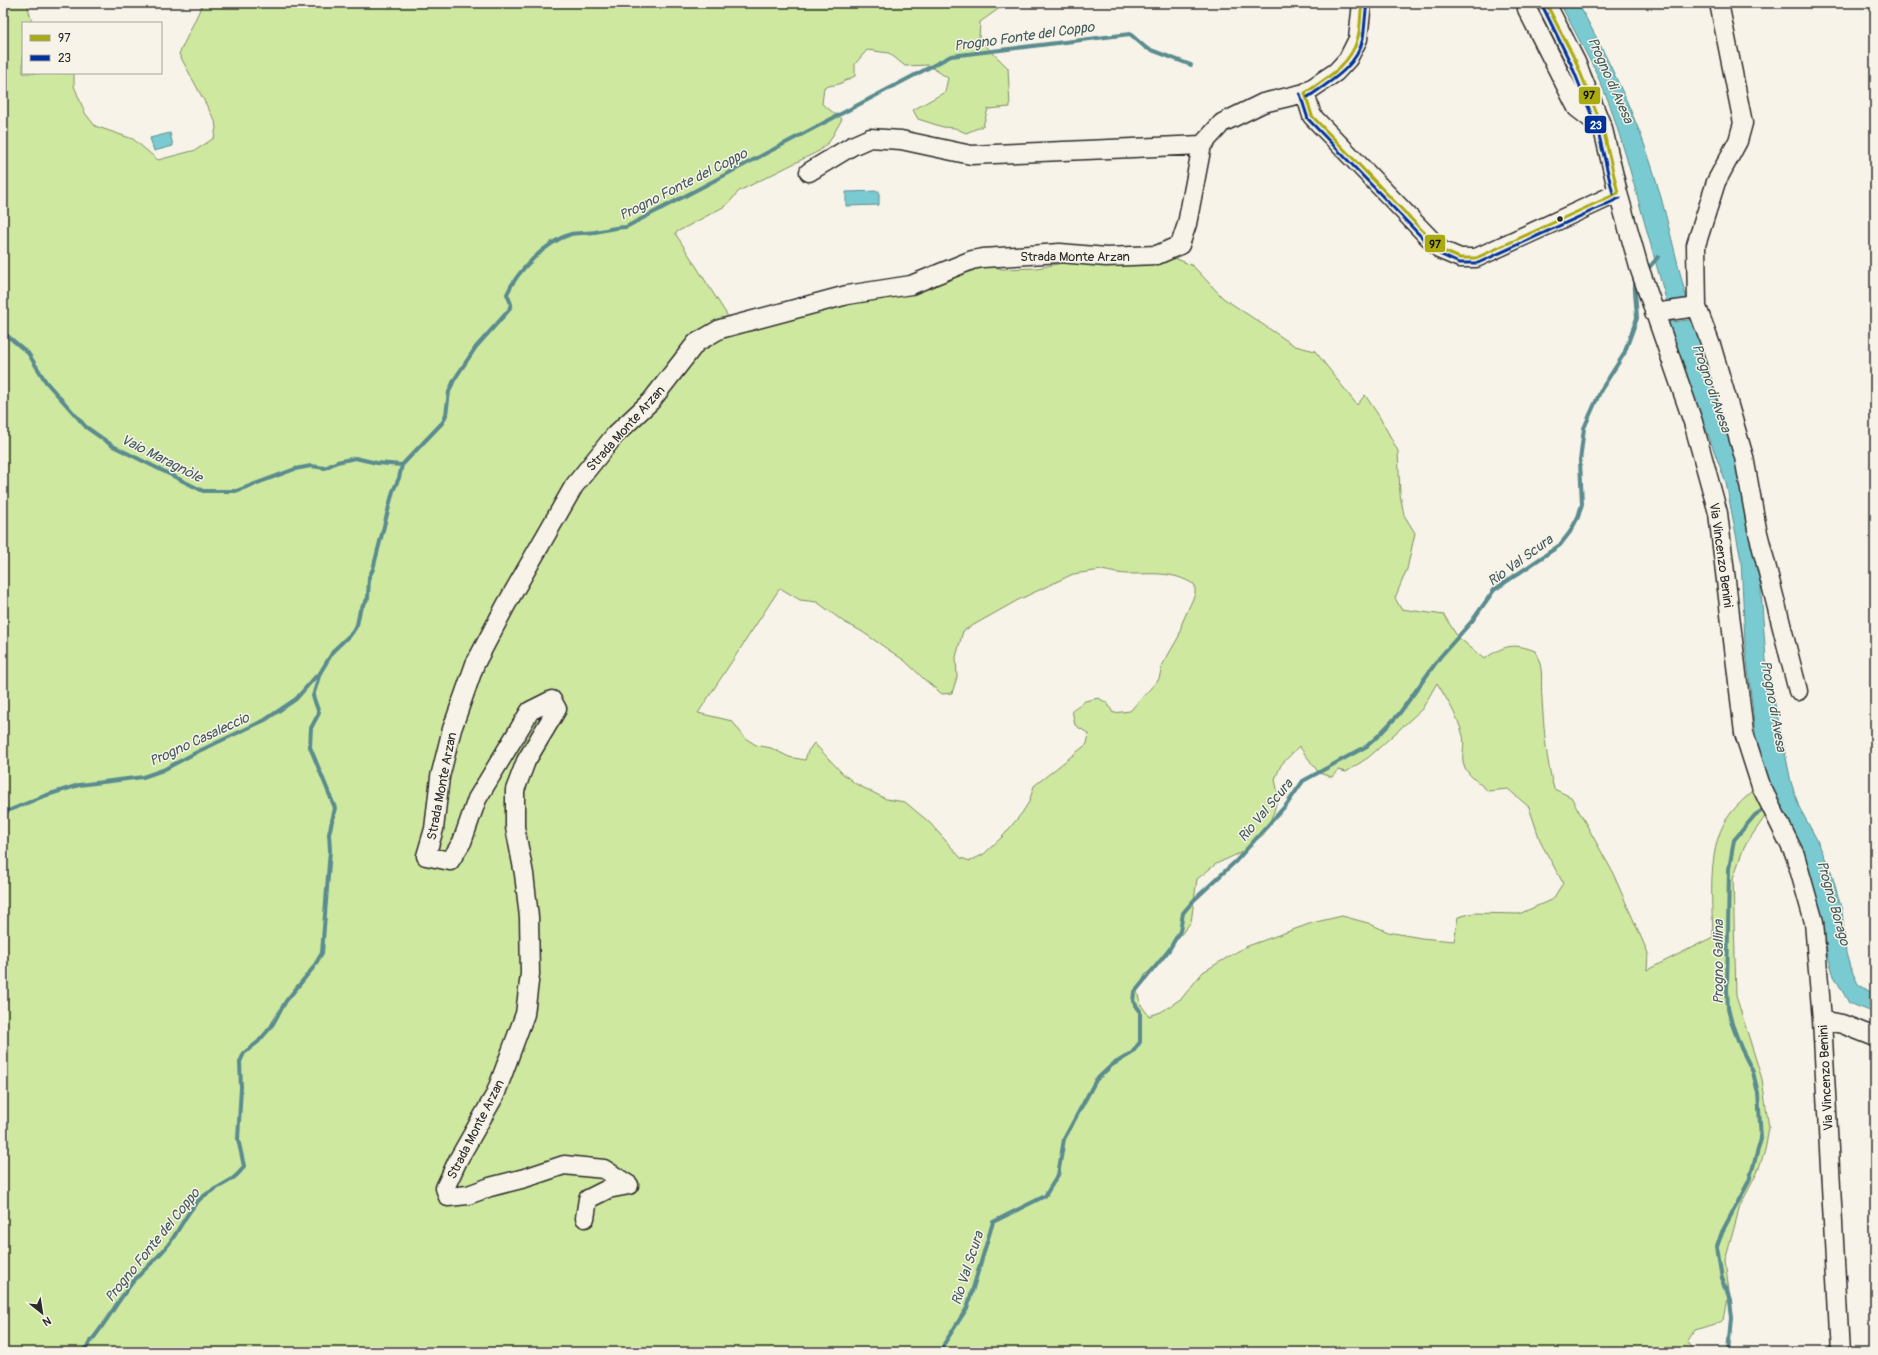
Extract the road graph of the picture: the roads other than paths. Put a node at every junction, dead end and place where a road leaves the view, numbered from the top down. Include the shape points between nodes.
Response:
1 (1362, 3) edge
2 (1527, 3) edge
3 (1546, 3) edge
4 (1719, 3) edge
5 (1305, 93) junction
6 (1603, 129) junction
7 (1202, 145) junction
8 (808, 172) dead end
9 (1618, 193) junction
10 (1691, 307) junction
11 (1660, 312) junction
12 (1798, 691) dead end
13 (1822, 1020) junction
14 (1875, 1037) edge
15 (585, 1218) dead end
16 (1840, 1352) edge

1 - 5 street via 1358,39 1348,59 1336,72
2 - 6 street via 1527,9 1577,108
3 - 6 street, Via Vincenzo Benini via 1576,62
4 - 10 street via 1743,123 1738,141 1716,182 1696,245
5 - 7 street via 1264,103 1222,123
5 - 9 street via 1312,116 1441,250 1460,258 1476,258
6 - 9 street, Via Vincenzo Benini
7 - 8 street via 971,154 902,140 870,138
7 - 15 street, Strada Monte Arzan via 1187,224 1180,245 1157,255 1106,257 1060,253 972,260 911,285 847,295 720,329 696,343 651,401 615,435 574,486 535,553 476,664 457,714 440,777 434,829 426,856 450,861 462,842 478,799 530,711 552,700 557,709 526,761 515,790 515,826 529,917 530,974 525,1014 496,1095 458,1160 445,1188 448,1197 468,1195 490,1186 564,1166 604,1169 629,1185 608,1189 588,1200
9 - 11 street, Via Vincenzo Benini via 1639,267
10 - 11 street
10 - 12 street via 1712,348 1744,457 1757,529
11 - 13 street, Via Vincenzo Benini via 1718,513 1744,733 1761,786 1795,855 1814,922
13 - 14 street via 1842,1024
13 - 16 street, Via Vincenzo Benini

